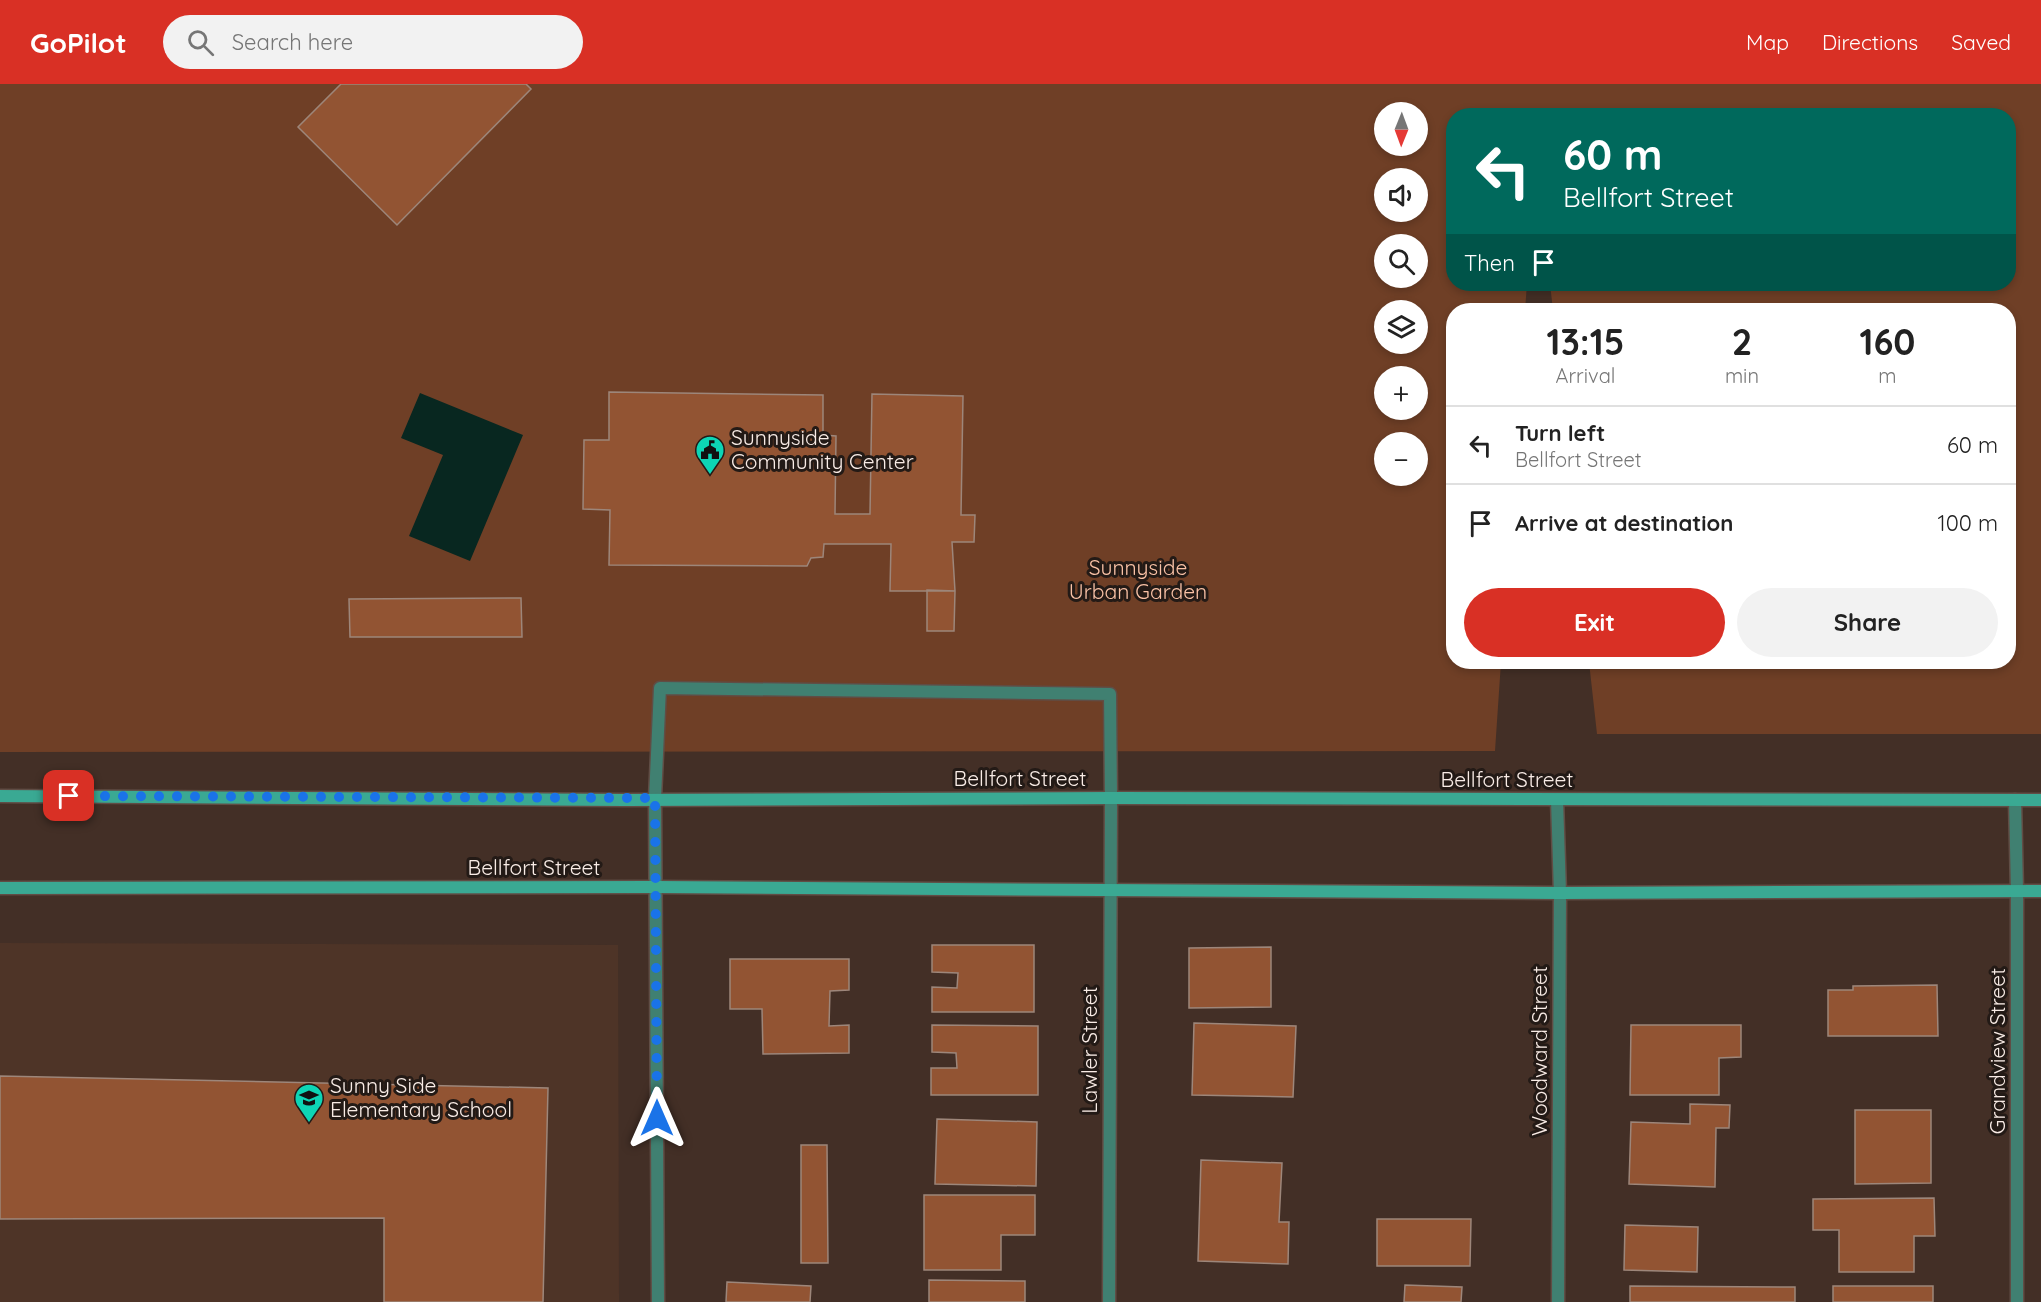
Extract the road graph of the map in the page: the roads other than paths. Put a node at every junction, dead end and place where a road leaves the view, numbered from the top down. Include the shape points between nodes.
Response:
1 (0, 796) edge
2 (655, 798) junction
3 (1111, 798) junction
4 (1557, 800) junction
5 (2015, 800) junction
6 (2041, 800) edge
7 (656, 887) junction
8 (0, 888) edge
9 (1111, 891) junction
10 (2018, 891) junction
11 (2041, 891) edge
12 (1560, 893) junction
13 (658, 1302) edge
14 (1109, 1302) edge
15 (1558, 1302) edge
16 (2017, 1302) edge

1 - 2 main road, Bellfort Street
2 - 3 main road, Bellfort Street
2 - 3 street, Lawler Street via 660,688 1110,694
2 - 7 street
3 - 4 main road, Bellfort Street
3 - 9 street, Lawler Street
4 - 5 main road, Bellfort Street
4 - 12 street, Woodward Street
5 - 6 main road, Bellfort Street
5 - 10 street, Grandview Street
7 - 8 main road, Bellfort Street
7 - 9 main road, Bellfort Street
7 - 13 street
9 - 12 main road, Bellfort Street
9 - 14 street, Lawler Street
10 - 11 main road, Bellfort Street
10 - 12 main road, Bellfort Street
10 - 16 street, Grandview Street
12 - 15 street, Woodward Street

